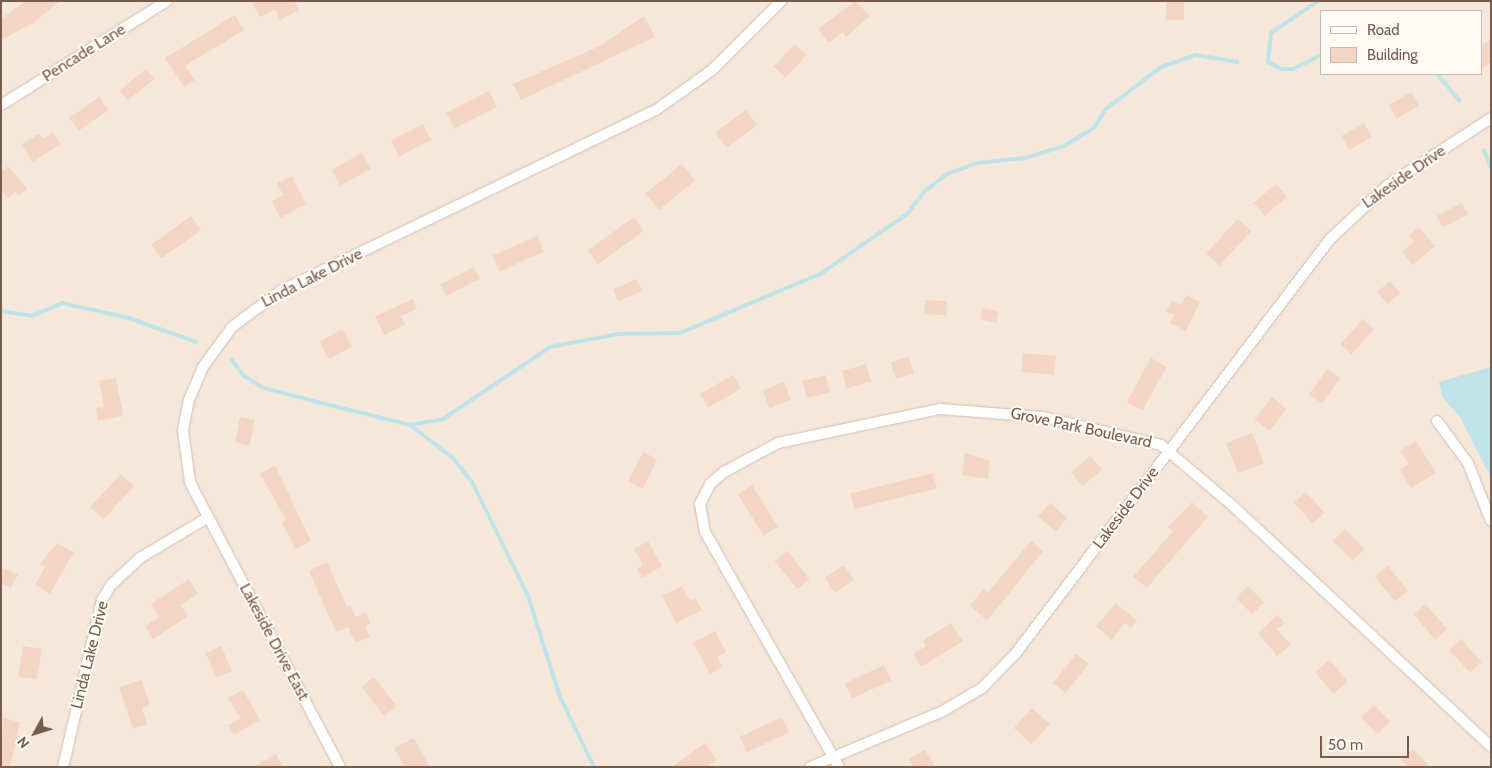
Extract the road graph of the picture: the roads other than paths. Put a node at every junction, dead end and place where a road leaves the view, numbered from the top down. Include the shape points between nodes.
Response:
1 (781, 1) edge
2 (163, 2) edge
3 (1, 105) edge
4 (1491, 118) edge
5 (1437, 421) dead end
6 (1169, 450) junction
7 (207, 518) junction
8 (1491, 521) edge
9 (1491, 747) edge
10 (836, 762) edge
11 (63, 767) edge
12 (340, 767) edge
13 (810, 767) edge

1 - 7 street, Linda Lake Drive via 712,70 656,110 282,290 244,315 203,367 186,412 185,462
2 - 3 street, Pencade Lane
4 - 6 street, Lakeside Drive via 1388,185 1344,224
5 - 8 street via 1468,464
6 - 9 street, Grove Park Boulevard
6 - 10 street, Lakeside Drive via 1016,653 982,688 943,711
6 - 10 street, Grove Park Boulevard via 1144,439 1042,417 940,410 778,443 742,459 717,478 700,504 705,532
7 - 11 street, Linda Lake Drive via 140,558 111,585 97,617
7 - 12 street, Lakeside Drive East
10 - 13 street, Lakeside Drive

